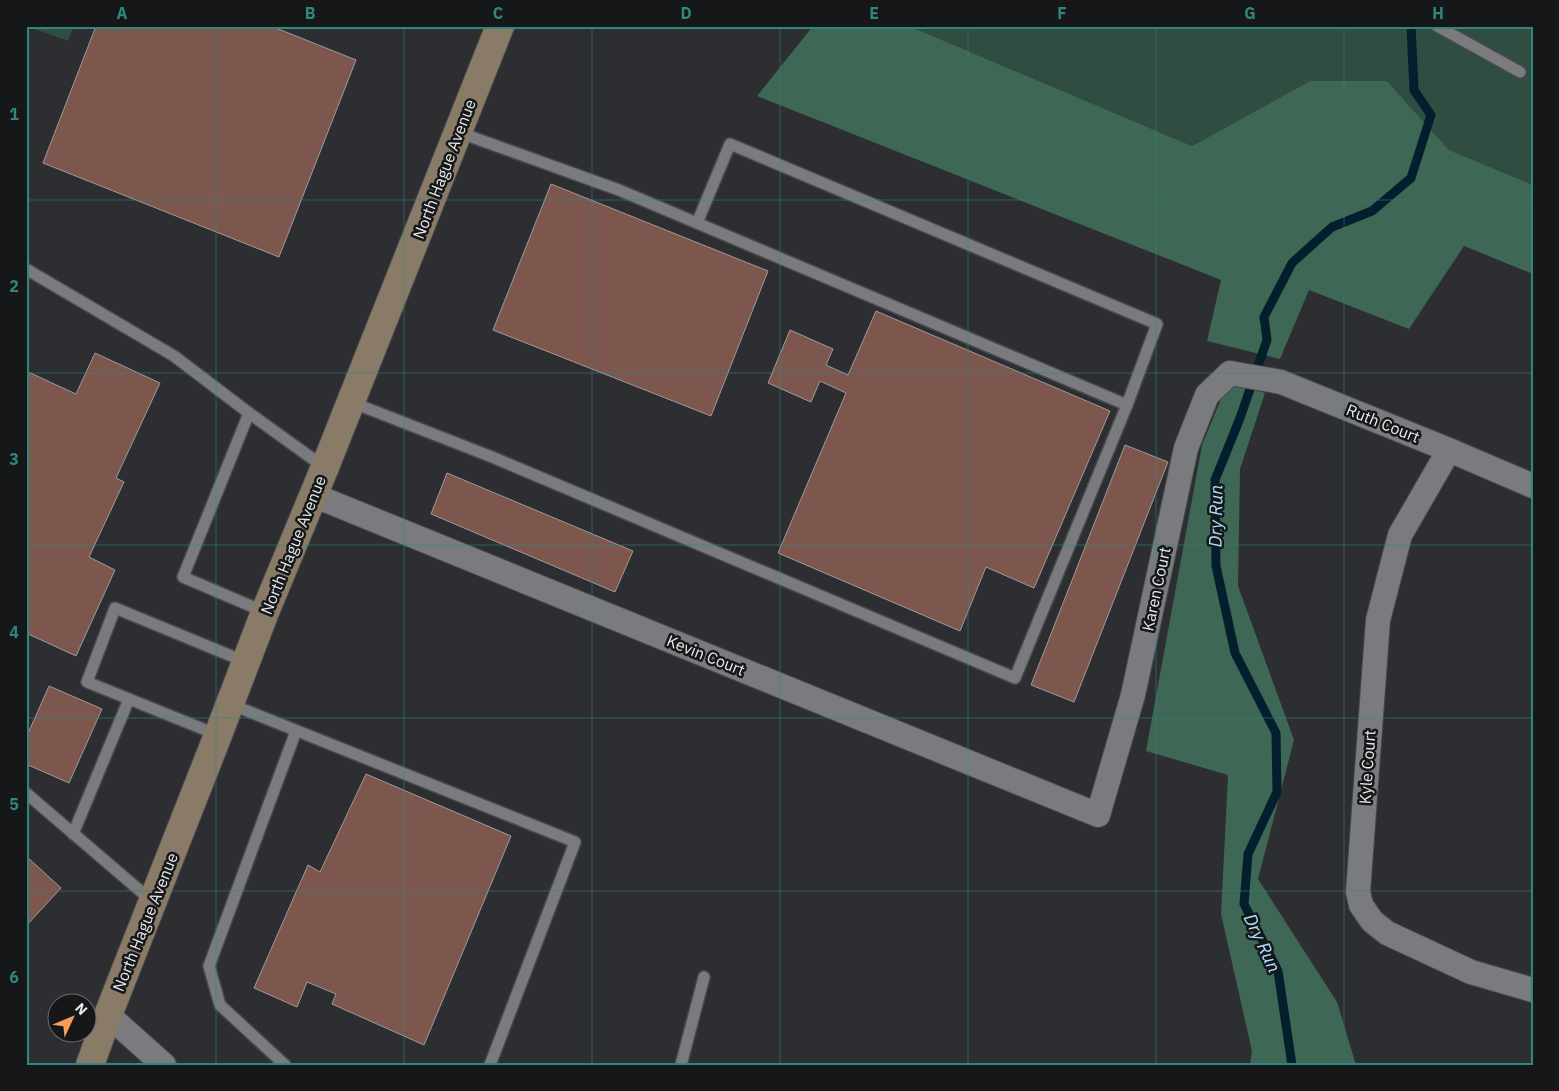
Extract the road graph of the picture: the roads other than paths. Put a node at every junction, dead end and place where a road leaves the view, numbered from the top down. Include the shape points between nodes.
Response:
1 (500, 26) edge
2 (1437, 26) edge
3 (1520, 72) dead end
4 (458, 132) junction
5 (697, 223) junction
6 (26, 269) edge
7 (1230, 372) joint
8 (351, 402) junction
9 (1128, 405) junction
10 (249, 412) junction
11 (1449, 450) junction
12 (325, 467) junction
13 (1533, 486) edge
14 (313, 495) junction
15 (265, 612) junction
16 (246, 662) junction
17 (129, 699) junction
18 (230, 704) junction
19 (296, 731) junction
20 (218, 735) junction
21 (26, 793) edge
22 (1098, 815) joint
23 (72, 834) junction
24 (152, 902) junction
25 (704, 977) dead end
26 (1533, 990) edge
27 (108, 1015) junction
28 (90, 1065) edge
29 (164, 1065) edge
30 (285, 1065) edge
31 (490, 1065) edge
32 (681, 1065) edge

1 - 4 main road, North Hague Avenue
2 - 3 lane
4 - 5 lane via 619,190
4 - 8 main road, North Hague Avenue
5 - 9 lane
5 - 9 lane via 730,144 1157,324
6 - 10 lane via 174,356
7 - 11 street, Ruth Court via 1281,382
7 - 22 street, Karen Court via 1207,395 1186,448 1133,695
8 - 9 lane via 492,457 1015,678
8 - 12 main road, North Hague Avenue
10 - 12 lane
10 - 15 lane via 183,577
11 - 13 street, Ruth Court
11 - 26 street, Kyle Court via 1400,535 1378,620 1358,892 1361,905 1372,921 1387,933 1471,972
12 - 14 main road, North Hague Avenue
14 - 15 main road, North Hague Avenue
14 - 22 street, Kevin Court
15 - 16 main road, North Hague Avenue
16 - 17 lane via 115,608 87,682
16 - 18 main road, North Hague Avenue
17 - 20 lane
17 - 23 lane
18 - 19 lane
18 - 20 main road, North Hague Avenue
19 - 30 lane via 209,966 220,1005
19 - 31 lane via 575,842
20 - 24 main road, North Hague Avenue
21 - 23 lane
23 - 24 lane
24 - 27 main road, North Hague Avenue
25 - 32 lane
27 - 28 main road, North Hague Avenue
27 - 29 street

